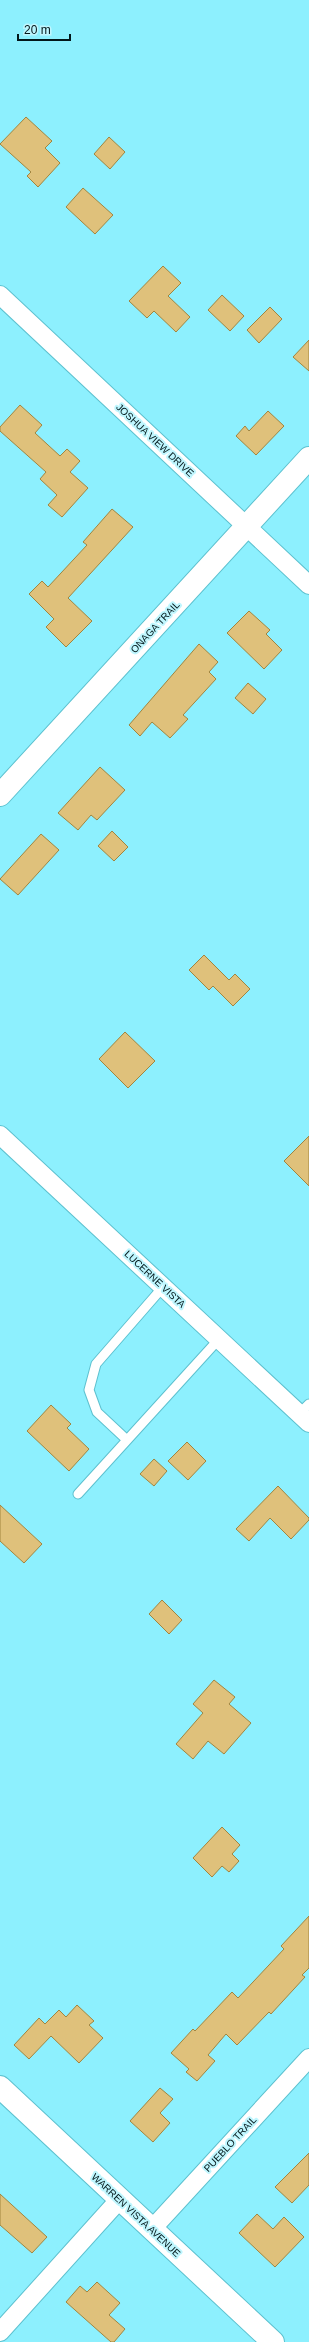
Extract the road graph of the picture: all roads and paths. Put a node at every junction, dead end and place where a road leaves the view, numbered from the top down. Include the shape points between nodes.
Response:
1 (0, 295) edge
2 (309, 458) edge
3 (247, 526) junction
4 (309, 585) edge
5 (0, 795) edge
6 (0, 1135) edge
7 (163, 1287) junction
8 (219, 1339) junction
9 (306, 1414) edge
10 (127, 1440) junction
11 (78, 1494) dead end
12 (309, 2058) edge
13 (0, 2086) edge
14 (119, 2200) junction
15 (152, 2230) junction
16 (0, 2332) edge
17 (273, 2342) edge

1 - 3 street, JOSHUA VIEW DRIVE
2 - 3 street, ONAGA TRAIL
3 - 4 street, JOSHUA VIEW DRIVE
3 - 5 street, ONAGA TRAIL
6 - 7 street, LUCERNE VISTA
7 - 8 street, LUCERNE VISTA
7 - 10 lane via 96,1364 89,1390 97,1412
8 - 9 street, LUCERNE VISTA
8 - 10 lane
10 - 11 lane
12 - 15 street, PUEBLO TRAIL
13 - 14 street, WARREN VISTA AVENUE
14 - 15 street, WARREN VISTA AVENUE
14 - 16 street
15 - 17 street, WARREN VISTA AVENUE

